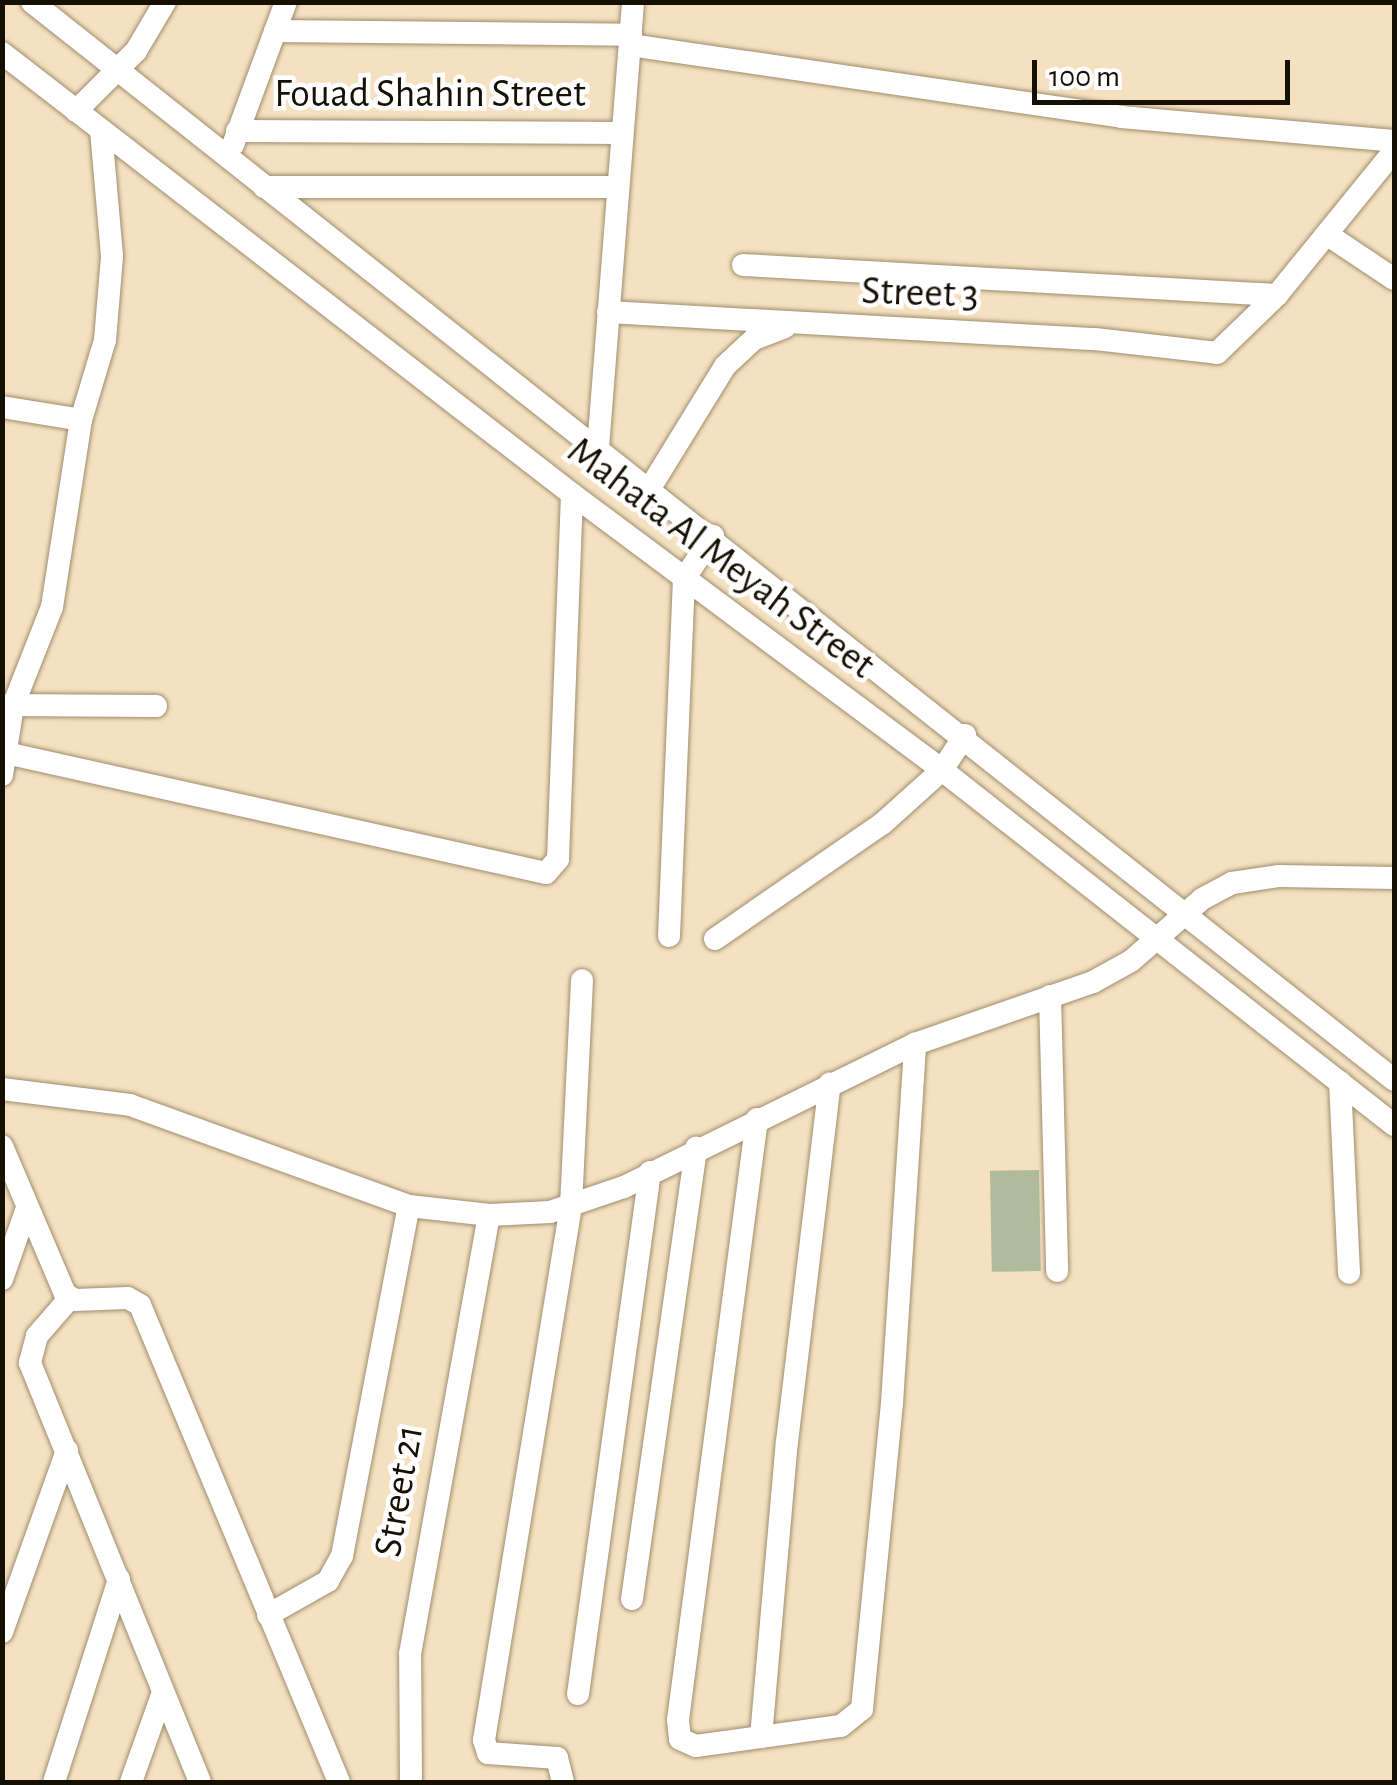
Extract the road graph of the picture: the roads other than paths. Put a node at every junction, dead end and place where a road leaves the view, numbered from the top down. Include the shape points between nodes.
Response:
1 (32, 2) edge
2 (166, 2) edge
3 (286, 2) edge
4 (633, 2) edge
5 (275, 31) junction
6 (630, 40) junction
7 (2, 53) edge
8 (116, 70) junction
9 (14, 72) edge
10 (76, 111) junction
11 (100, 130) junction
12 (238, 130) junction
13 (622, 133) junction
14 (1394, 141) edge
15 (1394, 151) edge
16 (228, 159) junction
17 (264, 187) junction
18 (617, 187) junction
19 (1328, 235) junction
20 (744, 265) dead end
21 (1394, 279) edge
22 (1278, 295) junction
23 (608, 312) junction
24 (802, 325) junction
25 (2, 407) edge
26 (80, 420) junction
27 (598, 448) junction
28 (650, 488) junction
29 (572, 494) junction
30 (712, 536) junction
31 (684, 579) junction
32 (8, 705) edge
33 (156, 706) dead end
34 (965, 735) junction
35 (4, 764) edge
36 (942, 770) junction
37 (1101, 843) junction
38 (1075, 874) junction
39 (1394, 878) edge
40 (1188, 912) junction
41 (669, 936) dead end
42 (715, 939) dead end
43 (1160, 940) junction
44 (582, 980) dead end
45 (1050, 996) junction
46 (915, 1044) junction
47 (1394, 1080) edge
48 (1340, 1082) junction
49 (830, 1084) junction
50 (2, 1089) edge
51 (758, 1119) junction
52 (1394, 1125) edge
53 (2, 1146) edge
54 (696, 1148) junction
55 (650, 1172) junction
56 (409, 1206) junction
57 (571, 1206) junction
58 (27, 1208) junction
59 (488, 1216) junction
60 (1057, 1270) dead end
61 (1349, 1273) dead end
62 (2, 1279) edge
63 (69, 1299) junction
64 (67, 1450) junction
65 (119, 1579) junction
66 (632, 1599) dead end
67 (268, 1615) junction
68 (2, 1632) edge
69 (162, 1694) junction
70 (578, 1694) dead end
71 (761, 1737) junction
72 (196, 1779) edge
73 (54, 1782) edge
74 (132, 1782) edge
75 (339, 1782) edge
76 (411, 1782) edge
77 (562, 1782) edge

1 - 8 street, Mahata Al Meyah Street
2 - 8 street
3 - 5 street
4 - 6 street
5 - 6 street
5 - 12 street
6 - 13 street
6 - 14 street via 1122,117
7 - 9 street, Mahata Al Meyah Street
8 - 10 street
8 - 16 street, Mahata Al Meyah Street
9 - 10 street, Mahata Al Meyah Street
10 - 11 street, Mahata Al Meyah Street
11 - 26 street via 110,304
11 - 29 street, Mahata Al Meyah Street
12 - 13 street, Fouad Shahin Street
12 - 16 street
13 - 18 street
15 - 19 street
16 - 17 street, Mahata Al Meyah Street
17 - 18 street
17 - 27 street, Mahata Al Meyah Street
18 - 23 street
19 - 21 street
19 - 22 street
20 - 22 street
22 - 24 street, Street 3 via 1214,354 1095,340
23 - 24 street, Street 3
23 - 27 street
24 - 28 street via 754,339 726,366
25 - 26 street
26 - 32 street via 52,607
27 - 28 street, Mahata Al Meyah Street
28 - 30 street, Mahata Al Meyah Street
29 - 31 street, Mahata Al Meyah Street
29 - 35 street via 558,859 546,874
30 - 31 street
30 - 34 street, Mahata Al Meyah Street
31 - 36 street, Mahata Al Meyah Street
31 - 41 street
32 - 33 street
32 - 35 street
34 - 36 street
34 - 37 street, Mahata Al Meyah Street
36 - 38 street, Mahata Al Meyah Street
36 - 42 street via 823,868
37 - 38 street
37 - 40 street, Mahata Al Meyah Street
38 - 43 street, Mahata Al Meyah Street
39 - 40 street via 1252,878 1214,890
40 - 43 street
40 - 47 street, Mahata Al Meyah Street
43 - 45 street via 1110,973
43 - 48 street, Mahata Al Meyah Street
44 - 57 street
45 - 46 street
45 - 60 street
46 - 49 street
46 - 71 street via 864,1704 852,1722
48 - 52 street, Mahata Al Meyah Street
48 - 61 street
49 - 51 street
49 - 71 street via 787,1442
50 - 56 street via 130,1104
51 - 54 street
51 - 71 street via 678,1728 680,1739 696,1746
53 - 58 street
54 - 55 street
54 - 66 street
55 - 57 street
55 - 70 street
56 - 59 street
56 - 67 street via 342,1556 328,1580
57 - 59 street
57 - 77 street via 484,1740 488,1752 557,1758
58 - 62 street
58 - 63 street
59 - 76 street, Street 21 via 410,1654
63 - 64 street via 29,1353
63 - 67 street via 128,1298 140,1305
64 - 65 street
64 - 68 street
65 - 69 street
65 - 73 street
67 - 75 street
69 - 72 street
69 - 74 street

